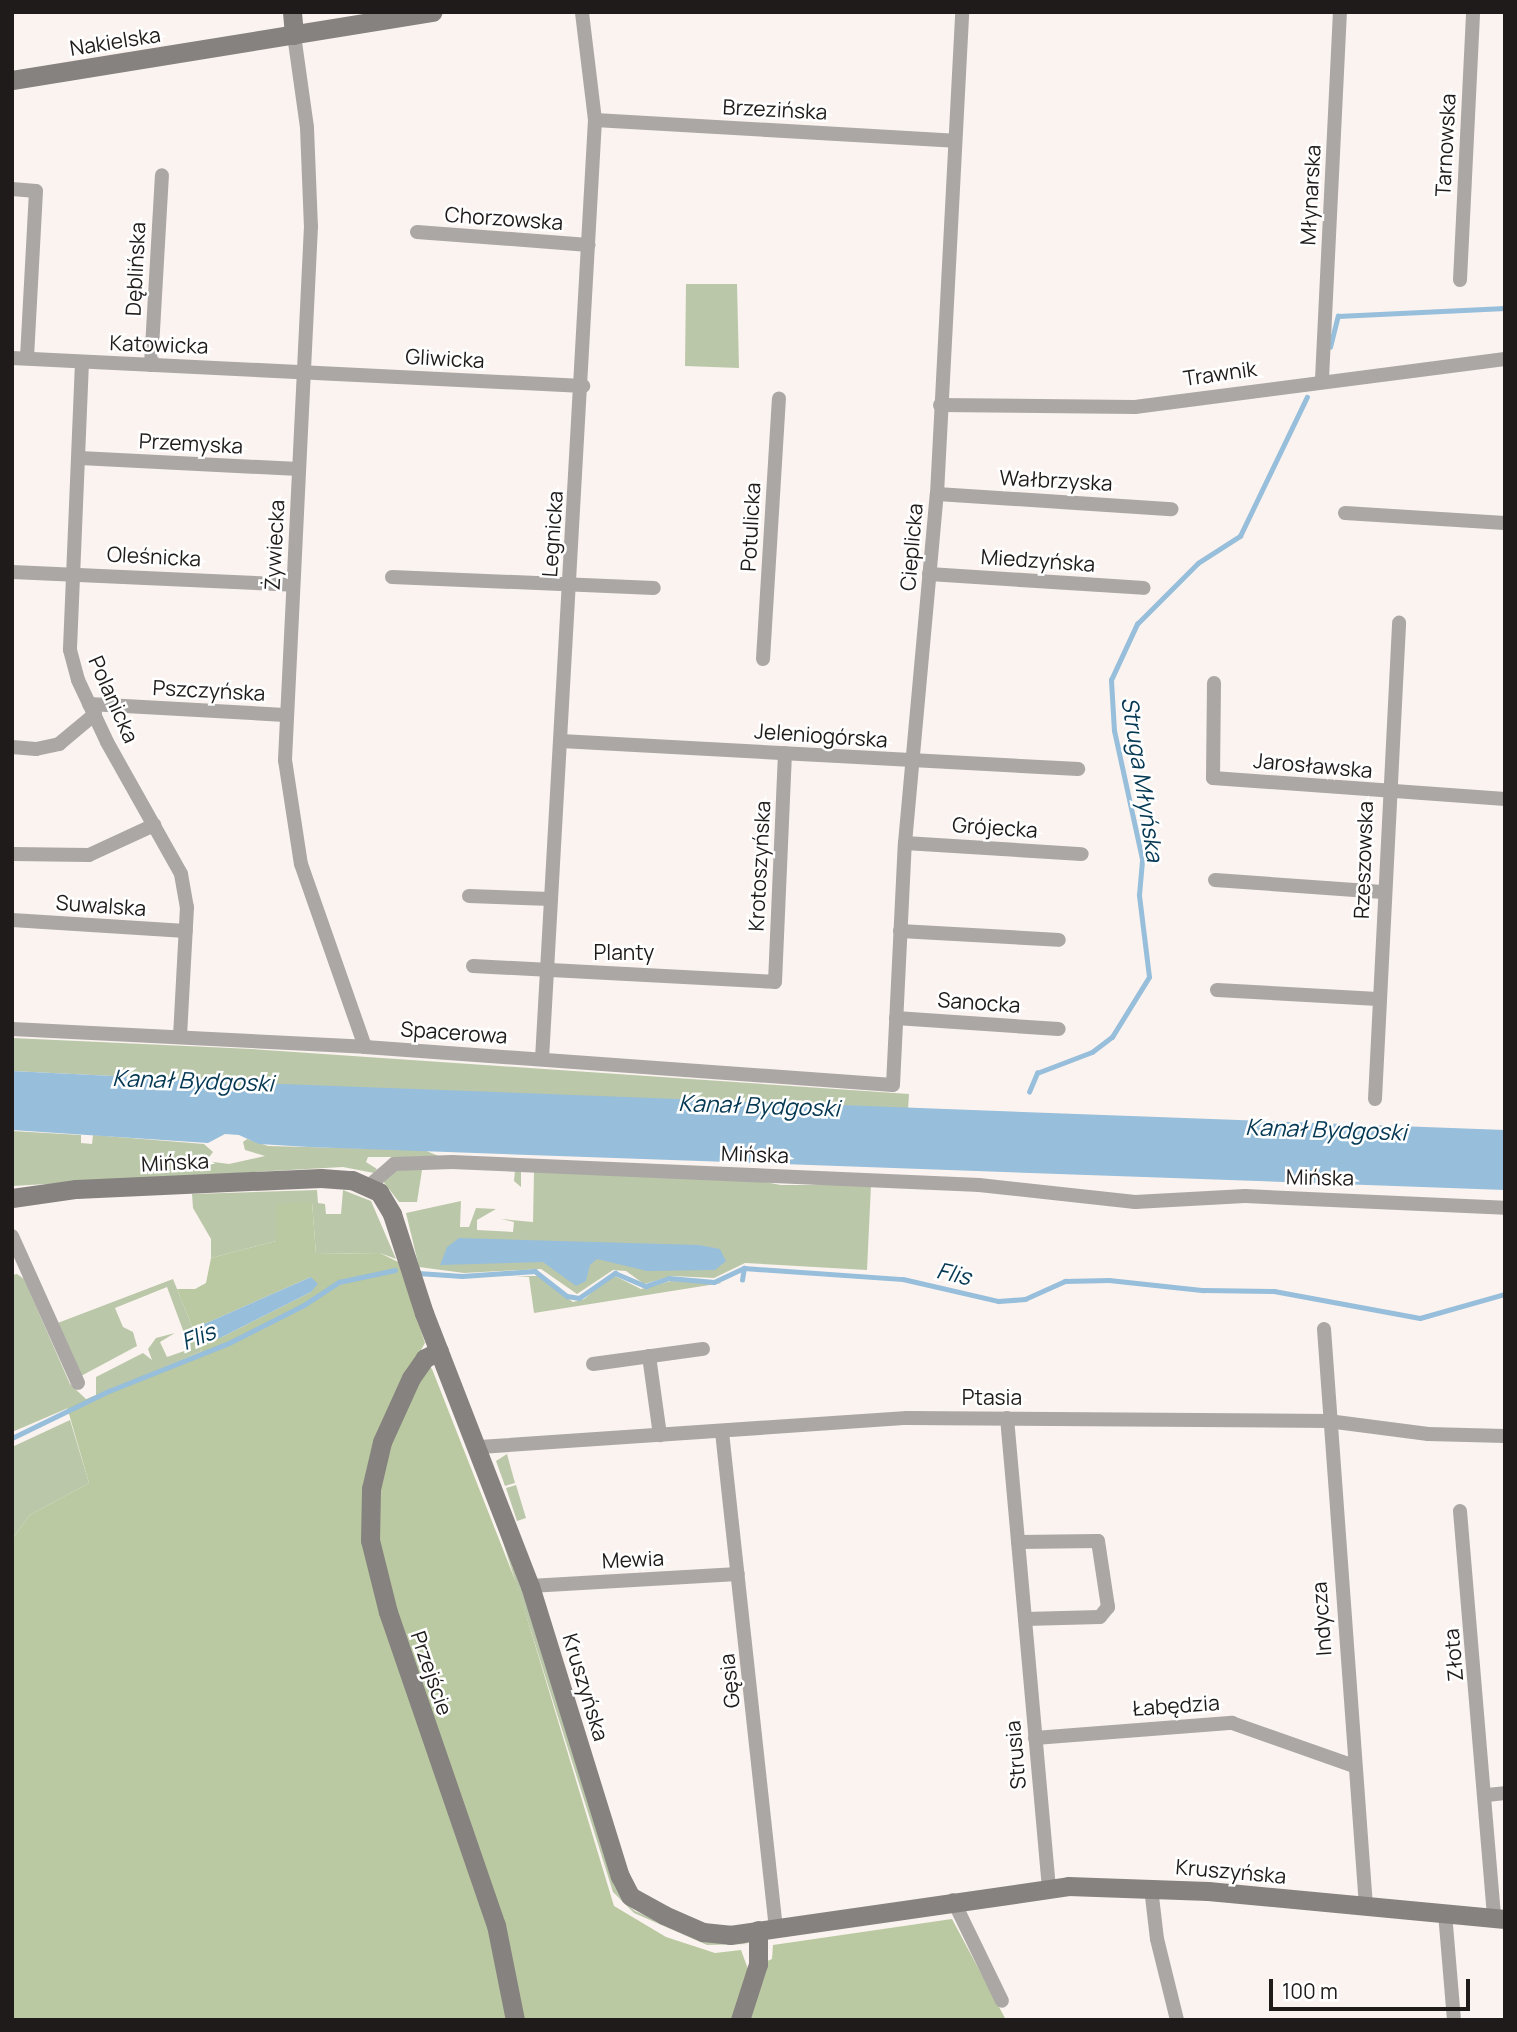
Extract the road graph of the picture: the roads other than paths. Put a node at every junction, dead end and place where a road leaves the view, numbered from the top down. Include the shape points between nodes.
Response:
1 (292, 12) edge
2 (433, 12) edge
3 (582, 12) edge
4 (962, 12) edge
5 (1340, 12) edge
6 (1473, 12) edge
7 (294, 35) junction
8 (12, 80) edge
9 (595, 120) junction
10 (954, 141) junction
11 (162, 175) dead end
12 (12, 189) edge
13 (417, 232) dead end
14 (589, 246) junction
15 (1460, 280) dead end
16 (20, 358) edge
17 (1505, 359) edge
18 (82, 362) junction
19 (151, 365) junction
20 (304, 372) junction
21 (1322, 380) junction
22 (583, 386) junction
23 (779, 398) dead end
24 (940, 405) junction
25 (80, 458) junction
26 (299, 470) junction
27 (937, 494) junction
28 (1172, 509) dead end
29 (1345, 513) dead end
30 (1505, 523) edge
31 (12, 572) edge
32 (74, 572) junction
33 (929, 574) junction
34 (392, 577) dead end
35 (569, 583) junction
36 (293, 585) junction
37 (654, 588) dead end
38 (1143, 588) dead end
39 (1399, 623) dead end
40 (763, 659) dead end
41 (1214, 683) dead end
42 (92, 709) junction
43 (285, 715) junction
44 (75, 734) junction
45 (561, 741) junction
46 (107, 742) junction
47 (12, 747) edge
48 (785, 753) junction
49 (916, 762) junction
50 (1078, 769) dead end
51 (1387, 792) junction
52 (1505, 799) edge
53 (155, 825) junction
54 (905, 843) junction
55 (12, 854) edge
56 (1082, 854) dead end
57 (1215, 880) dead end
58 (1383, 892) junction
59 (469, 896) dead end
60 (551, 899) junction
61 (12, 920) edge
62 (186, 931) junction
63 (900, 931) junction
64 (1059, 940) dead end
65 (473, 966) dead end
66 (547, 971) junction
67 (775, 982) joint
68 (1217, 990) dead end
69 (1378, 999) junction
70 (896, 1018) junction
71 (12, 1029) edge
72 (1059, 1029) dead end
73 (180, 1036) junction
74 (365, 1046) junction
75 (542, 1059) junction
76 (893, 1085) joint
77 (1375, 1099) dead end
78 (370, 1185) junction
79 (12, 1198) edge
80 (1505, 1208) edge
81 (12, 1236) edge
82 (1324, 1329) dead end
83 (703, 1349) dead end
84 (439, 1351) junction
85 (649, 1356) junction
86 (593, 1363) dead end
87 (78, 1383) dead end
88 (1007, 1418) junction
89 (1328, 1421) junction
90 (722, 1432) junction
91 (660, 1436) junction
92 (1505, 1436) edge
93 (480, 1447) junction
94 (1460, 1511) dead end
95 (1018, 1542) junction
96 (738, 1574) junction
97 (530, 1586) junction
98 (1025, 1619) junction
99 (1035, 1738) junction
100 (1354, 1766) junction
101 (1505, 1793) edge
102 (1487, 1795) junction
103 (1049, 1886) junction
104 (1151, 1888) junction
105 (953, 1900) junction
106 (1366, 1906) junction
107 (1444, 1913) junction
108 (1499, 1918) edge
109 (767, 1928) junction
110 (1002, 2001) dead end
111 (515, 2020) edge
112 (740, 2020) edge
113 (1177, 2020) edge
114 (1454, 2020) edge

1 - 7 street
2 - 7 street, Nakielska
3 - 9 street, Legnicka
4 - 10 street, Cieplicka
5 - 21 street, Młynarska
6 - 15 street, Tarnowska
7 - 8 street, Nakielska
7 - 20 street, Żywiecka via 311,185
9 - 10 street, Brzezińska
9 - 14 street, Legnicka
10 - 24 street, Cieplicka
11 - 19 street, Dęblińska
12 - 16 street via 36,191
13 - 14 street, Chorzowska
14 - 22 street, Legnicka
16 - 18 street, Katowicka
17 - 21 street, Trawnik
18 - 19 street, Katowicka
18 - 25 street, Polanicka
19 - 20 street, Katowicka
20 - 22 street, Gliwicka
20 - 26 street, Żywiecka
21 - 24 street, Trawnik via 1135,407
22 - 35 street, Legnicka
23 - 40 street, Potulicka
24 - 27 street, Cieplicka
25 - 26 street, Przemyska
25 - 32 street, Polanicka
26 - 36 street, Żywiecka
27 - 28 street, Wałbrzyska
27 - 33 street, Cieplicka
29 - 30 street
31 - 32 street, Oleśnicka
32 - 36 street, Oleśnicka
32 - 42 street, Polanicka via 71,650
33 - 38 street, Miedzyńska
33 - 49 street, Cieplicka
34 - 35 street via 551,587
35 - 37 street
35 - 45 street, Legnicka
36 - 43 street, Żywiecka
39 - 51 street, Rzeszowska
41 - 51 street, Jarosławska via 1213,778
42 - 43 street, Pszczyńska
42 - 44 street
42 - 46 street, Polanicka
43 - 74 street, Żywiecka via 288,795 301,864
44 - 46 street
44 - 47 street via 48,748
45 - 48 street, Jeleniogórska
45 - 60 street, Legnicka
46 - 53 street, Polanicka
48 - 49 street, Jeleniogórska
48 - 67 street, Krotoszyńska
49 - 50 street, Jeleniogórska
49 - 54 street, Cieplicka
51 - 52 street, Jarosławska
51 - 58 street, Rzeszowska
53 - 55 street via 89,855
53 - 62 street, Polanicka via 181,874
54 - 56 street, Grójecka
54 - 63 street, Cieplicka
57 - 58 street
58 - 69 street, Rzeszowska
59 - 60 street
60 - 66 street, Legnicka
61 - 62 street, Suwalska
62 - 73 street, Polanicka
63 - 64 street
63 - 70 street, Cieplicka
65 - 66 street, Planty
66 - 67 street, Planty via 635,971
66 - 75 street, Legnicka
68 - 69 street
69 - 77 street, Rzeszowska
70 - 72 street, Sanocka
70 - 76 street, Cieplicka
71 - 73 street, Spacerowa
73 - 74 street, Spacerowa
74 - 75 street, Spacerowa
75 - 76 street, Spacerowa
78 - 79 street, Mińska via 308,1178 76,1189
78 - 80 street, Mińska via 394,1164 452,1162 979,1185 1135,1202 1245,1196
78 - 84 street, Kruszyńska via 389,1207
81 - 87 street
82 - 89 street, Indycza
83 - 85 street
84 - 93 street, Kruszyńska
84 - 111 street, Przejście via 414,1373 382,1442 371,1489 370,1540 388,1612 496,1925
85 - 86 street
85 - 91 street
88 - 89 street, Ptasia
88 - 90 street, Ptasia via 907,1418
88 - 95 street, Strusia
89 - 92 street, Ptasia via 1428,1434
89 - 100 street, Indycza
90 - 91 street, Ptasia
90 - 96 street, Gęsia
91 - 93 street, Ptasia
93 - 97 street, Kruszyńska
94 - 102 street, Złota
95 - 98 street, Strusia
95 - 98 street via 1098,1541 1103,1551 1108,1607 1100,1617
96 - 97 street, Mewia
96 - 109 street, Gęsia
97 - 109 street, Kruszyńska via 617,1868 630,1896 703,1932 730,1935
98 - 99 street, Strusia
99 - 100 street, Łabędzia via 1232,1723
99 - 103 street, Strusia
100 - 106 street, Indycza
101 - 102 street
102 - 108 street, Złota
103 - 104 street, Kruszyńska
103 - 105 street, Kruszyńska
104 - 106 street, Kruszyńska
104 - 113 street via 1157,1939
105 - 109 street, Kruszyńska
105 - 110 street
106 - 107 street, Kruszyńska
107 - 108 street, Kruszyńska
107 - 114 street
109 - 112 street

